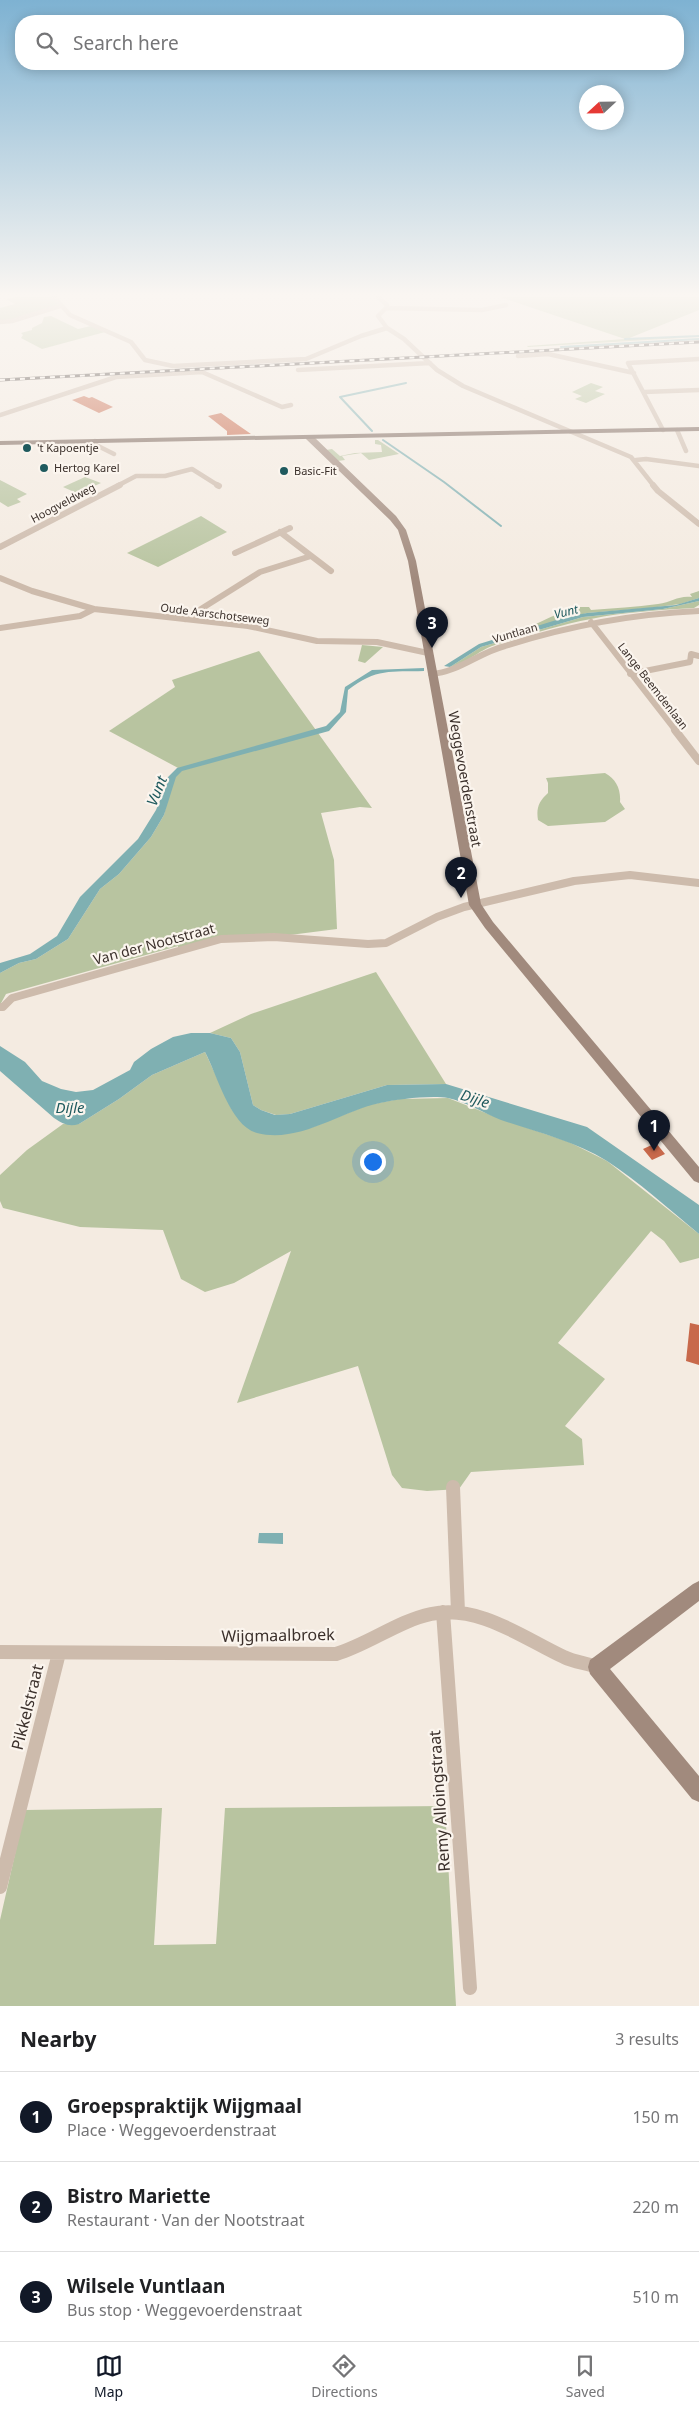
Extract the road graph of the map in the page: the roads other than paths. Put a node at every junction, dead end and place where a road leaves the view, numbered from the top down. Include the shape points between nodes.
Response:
1 (74, 391) edge
2 (248, 391) edge
3 (474, 391) edge
4 (682, 391) edge
5 (644, 392) joint
6 (291, 405) dead end
7 (0, 415) edge
8 (699, 429) edge
9 (663, 430) junction
10 (676, 430) junction
11 (570, 432) junction
12 (308, 437) junction
13 (96, 441) junction
14 (0, 443) edge
15 (686, 451) dead end
16 (114, 454) dead end
17 (636, 460) junction
18 (699, 466) edge
19 (219, 486) dead end
20 (699, 524) edge
21 (290, 528) dead end
22 (280, 532) junction
23 (0, 547) edge
24 (235, 553) dead end
25 (311, 556) junction
26 (331, 571) dead end
27 (0, 578) edge
28 (94, 609) junction
29 (699, 611) edge
30 (185, 619) junction
31 (591, 622) junction
32 (0, 628) edge
33 (428, 653) junction
34 (699, 656) edge
35 (699, 661) edge
36 (690, 662) junction
37 (430, 671) junction
38 (630, 674) junction
39 (696, 753) edge
40 (699, 761) edge
41 (699, 883) edge
42 (475, 905) junction
43 (1, 1007) edge
44 (699, 1177) edge
45 (453, 1487) dead end
46 (699, 1590) edge
47 (443, 1612) junction
48 (458, 1612) junction
49 (0, 1652) edge
50 (59, 1653) junction
51 (597, 1666) junction
52 (699, 1792) edge
53 (0, 1886) edge
54 (470, 1988) dead end

1 - 7 street
2 - 6 street via 282,407
3 - 11 street
4 - 5 street
5 - 9 street
8 - 10 main road
9 - 10 main road
9 - 11 main road
10 - 15 street
11 - 12 main road
11 - 17 street
12 - 13 main road
12 - 33 street, Weggevoerdenstraat via 402,530 412,561
13 - 14 main road
13 - 16 street
17 - 18 street
17 - 20 street via 658,491
19 - 23 street, Hoogveldweg via 192,470 165,476 136,476
21 - 22 street
22 - 24 street
22 - 25 street
25 - 26 street
25 - 30 street via 260,572
27 - 28 street
28 - 30 street, Oude Aarschotseweg
28 - 32 street, Oude Aarschotseweg via 80,616
29 - 31 street, Vuntlaan
30 - 33 street, Oude Aarschotseweg via 248,626 317,641 377,642
31 - 37 street, Vuntlaan via 492,650 450,673
31 - 38 street, Lange Beemdenlaan
33 - 37 street, Weggevoerdenstraat
34 - 36 street via 691,654
35 - 36 street
36 - 38 street
37 - 42 street, Weggevoerdenstraat
38 - 39 street, Lange Beemdenlaan
39 - 40 street, Lange Beemdenlaan
41 - 42 street, Van der Nootstraat via 652,876 609,876 574,881
42 - 43 street, Van der Nootstraat via 447,913 386,943 274,937 221,940 12,998
42 - 44 street, Weggevoerdenstraat via 488,925
45 - 48 street
46 - 51 street
47 - 48 street, Wijgmaalbroek
47 - 50 street, Wijgmaalbroek via 417,1619 358,1648 336,1654
47 - 54 street, Remy Alloingstraat
48 - 51 street, Wijgmaalbroek via 503,1626 566,1658
49 - 50 street, Wijgmaalbroek
50 - 53 street, Pikkelstraat
51 - 52 street

